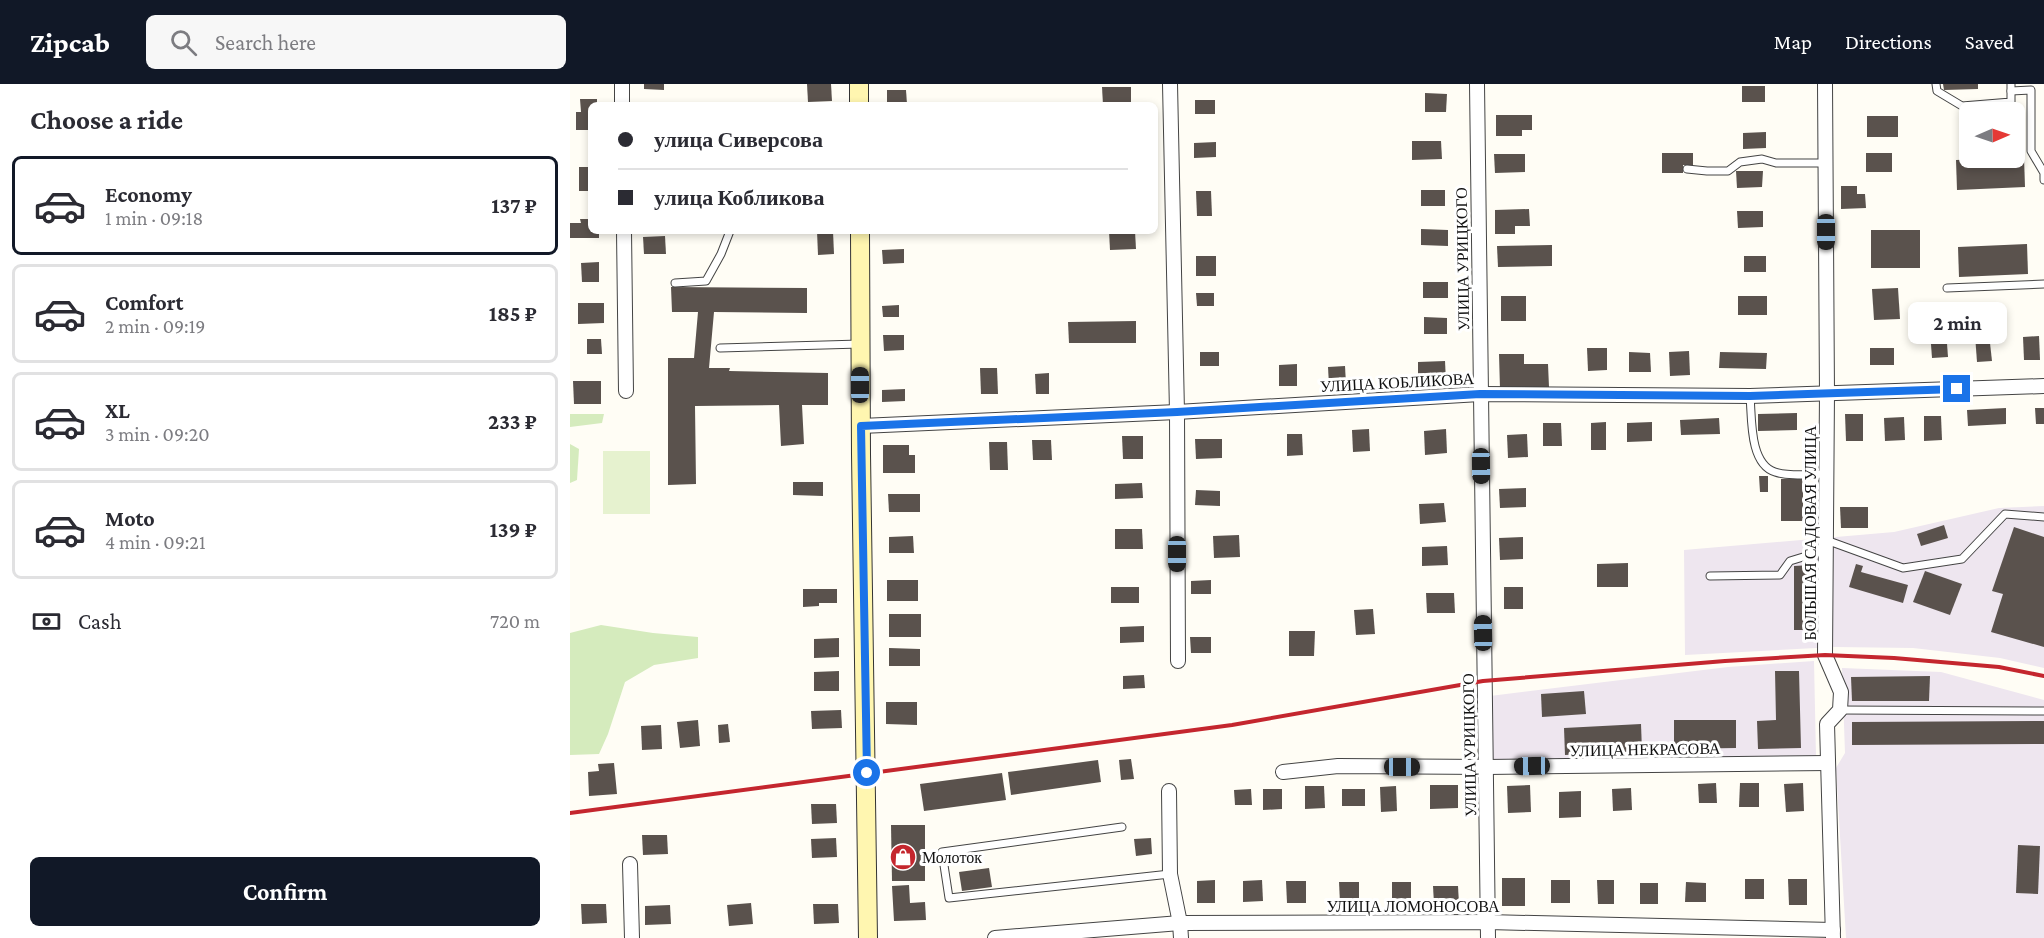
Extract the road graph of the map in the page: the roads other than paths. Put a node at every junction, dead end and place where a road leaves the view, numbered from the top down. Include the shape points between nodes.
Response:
1 (622, 84) edge
2 (859, 84) edge
3 (1170, 84) edge
4 (1477, 84) edge
5 (1825, 84) edge
6 (1936, 84) edge
7 (2011, 88) edge
8 (622, 102) edge
9 (859, 102) edge
10 (1826, 163) junction
11 (1687, 169) dead end
12 (2044, 180) edge
13 (624, 234) edge
14 (729, 234) edge
15 (860, 234) edge
16 (675, 283) dead end
17 (2044, 284) edge
18 (1947, 288) dead end
19 (860, 344) junction
20 (720, 348) dead end
21 (2044, 386) edge
22 (626, 391) dead end
23 (1827, 393) junction
24 (1480, 394) junction
25 (1750, 396) junction
26 (1177, 412) junction
27 (861, 426) junction
28 (1827, 474) junction
29 (2044, 517) edge
30 (1826, 545) junction
31 (1710, 576) dead end
32 (1178, 661) dead end
33 (1840, 710) junction
34 (2044, 711) edge
35 (1828, 763) junction
36 (1487, 767) junction
37 (1283, 772) dead end
38 (1169, 791) dead end
39 (1122, 827) dead end
40 (630, 864) dead end
41 (1170, 874) junction
42 (1180, 922) junction
43 (1488, 922) junction
44 (1833, 934) edge
45 (632, 938) edge
46 (868, 938) edge
47 (995, 938) edge
48 (1180, 938) edge
49 (1488, 938) edge

1 - 8 street
2 - 9 street
3 - 26 street
4 - 24 street, УЛИЦА УРИЦКОГО
5 - 10 street, БОЛЬШАЯ САДОВАЯ УЛИЦА
6 - 7 lane via 1937,91 1962,106 2011,102
7 - 12 lane via 2031,90 2031,151 2044,172
10 - 11 lane via 1776,164 1762,159 1740,162 1728,171
10 - 23 street, БОЛЬШАЯ САДОВАЯ УЛИЦА
13 - 22 street
14 - 16 lane via 706,281
15 - 19 street
17 - 18 lane
19 - 20 lane
19 - 27 street
21 - 23 street, УЛИЦА КОБЛИКОВА
23 - 25 street, УЛИЦА КОБЛИКОВА
23 - 28 street, БОЛЬШАЯ САДОВАЯ УЛИЦА
24 - 25 street, УЛИЦА КОБЛИКОВА
24 - 26 street, УЛИЦА КОБЛИКОВА
24 - 36 street, УЛИЦА УРИЦКОГО
25 - 28 lane via 1753,438 1760,461 1772,472
26 - 27 street, УЛИЦА КОБЛИКОВА
26 - 32 street
27 - 46 street
28 - 30 street, БОЛЬШАЯ САДОВАЯ УЛИЦА
29 - 30 lane via 2005,514 1962,559 1903,568
30 - 31 lane via 1790,561 1780,575
30 - 33 street, БОЛЬШАЯ САДОВАЯ УЛИЦА via 1825,655 1841,692
33 - 34 lane
33 - 35 street, БОЛЬШАЯ САДОВАЯ УЛИЦА via 1827,724
35 - 36 street, УЛИЦА НЕКРАСОВА
35 - 44 street, БОЛЬШАЯ САДОВАЯ УЛИЦА
36 - 37 street, УЛИЦА НЕКРАСОВА via 1338,766
36 - 43 street, УЛИЦА УРИЦКОГО
38 - 41 street
39 - 41 lane via 942,852 949,898
40 - 45 street
41 - 42 street
42 - 43 street, УЛИЦА ЛОМОНОСОВА
42 - 47 street, УЛИЦА ЛОМОНОСОВА
42 - 48 street
43 - 44 street, УЛИЦА ЛОМОНОСОВА
43 - 49 street, УЛИЦА УРИЦКОГО

